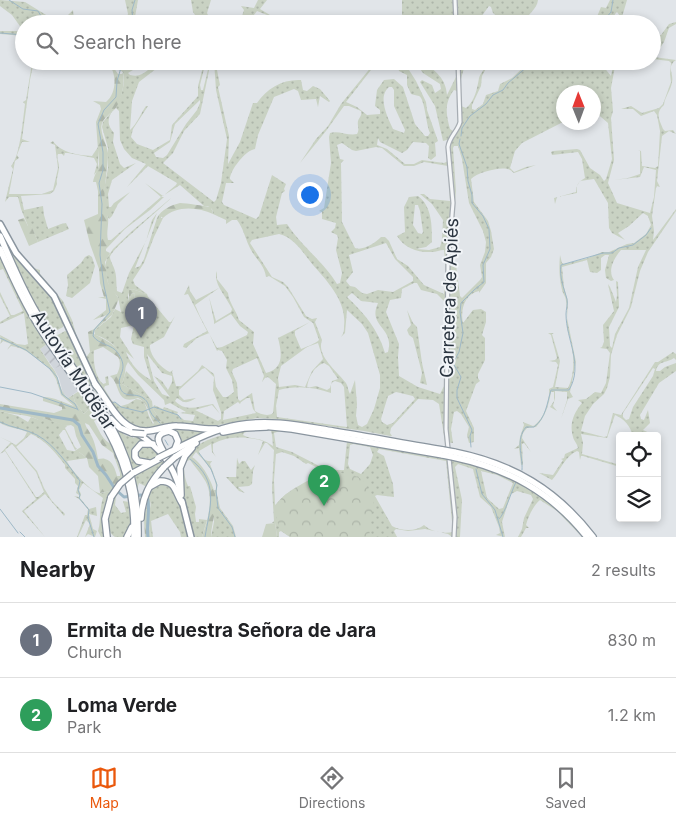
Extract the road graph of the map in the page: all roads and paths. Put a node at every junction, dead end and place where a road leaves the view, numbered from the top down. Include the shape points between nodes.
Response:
1 (455, 0) edge
2 (456, 15) edge
3 (458, 70) edge
4 (0, 224) edge
5 (0, 236) edge
6 (0, 249) edge
7 (52, 346) junction
8 (65, 374) dead end
9 (95, 384) junction
10 (80, 389) dead end
11 (87, 392) junction
12 (183, 426) junction
13 (226, 429) junction
14 (292, 429) junction
15 (203, 439) junction
16 (153, 444) junction
17 (443, 452) junction
18 (173, 453) junction
19 (453, 454) junction
20 (159, 458) junction
21 (167, 459) junction
22 (149, 463) junction
23 (136, 472) junction
24 (147, 490) junction
25 (181, 494) junction
26 (182, 503) junction
27 (136, 506) junction
28 (106, 512) junction
29 (107, 537) edge
30 (112, 537) edge
31 (127, 537) edge
32 (134, 537) edge
33 (139, 537) edge
34 (191, 537) edge
35 (454, 537) edge
36 (587, 537) edge
37 (594, 537) edge

1 - 2 street
3 - 35 street, Carretera de Apiés via 460,122 448,147 453,203 448,264 446,429
4 - 9 highway via 16,253 54,296
5 - 11 highway, Autovía Mudéjar via 36,312
6 - 7 highway, Autovía Mudéjar via 25,303
7 - 8 highway
7 - 11 highway, Autovía Mudéjar
9 - 12 highway via 115,413 133,428 148,431
9 - 16 highway via 115,416
10 - 11 highway
11 - 12 highway, bridge via 101,402 116,425 132,433 144,434
11 - 27 highway, Autovía Mudéjar via 116,434 127,460
12 - 13 highway
13 - 14 highway via 253,426
13 - 17 highway via 254,422 284,423
13 - 18 highway
14 - 15 highway via 244,428
14 - 17 highway
15 - 18 highway
15 - 25 highway via 182,461 179,475
16 - 21 highway
16 - 22 highway via 140,444 135,451 138,461
17 - 19 highway, bridge
18 - 20 highway, bridge
18 - 21 highway via 178,443 176,436 169,431 158,438
18 - 24 highway, bridge
19 - 36 highway via 492,467 530,485 560,508
19 - 37 highway via 501,465 536,483 570,510
20 - 22 highway
20 - 23 highway
21 - 25 highway
22 - 23 highway
23 - 28 highway, bridge via 120,484
24 - 26 highway via 157,482 167,481 176,488
24 - 27 highway
25 - 26 highway
26 - 34 highway
27 - 31 highway via 132,510 132,528
27 - 32 highway, Autovía Mudéjar
27 - 33 highway, Autovía Mudéjar
28 - 29 highway
28 - 30 highway via 106,528

